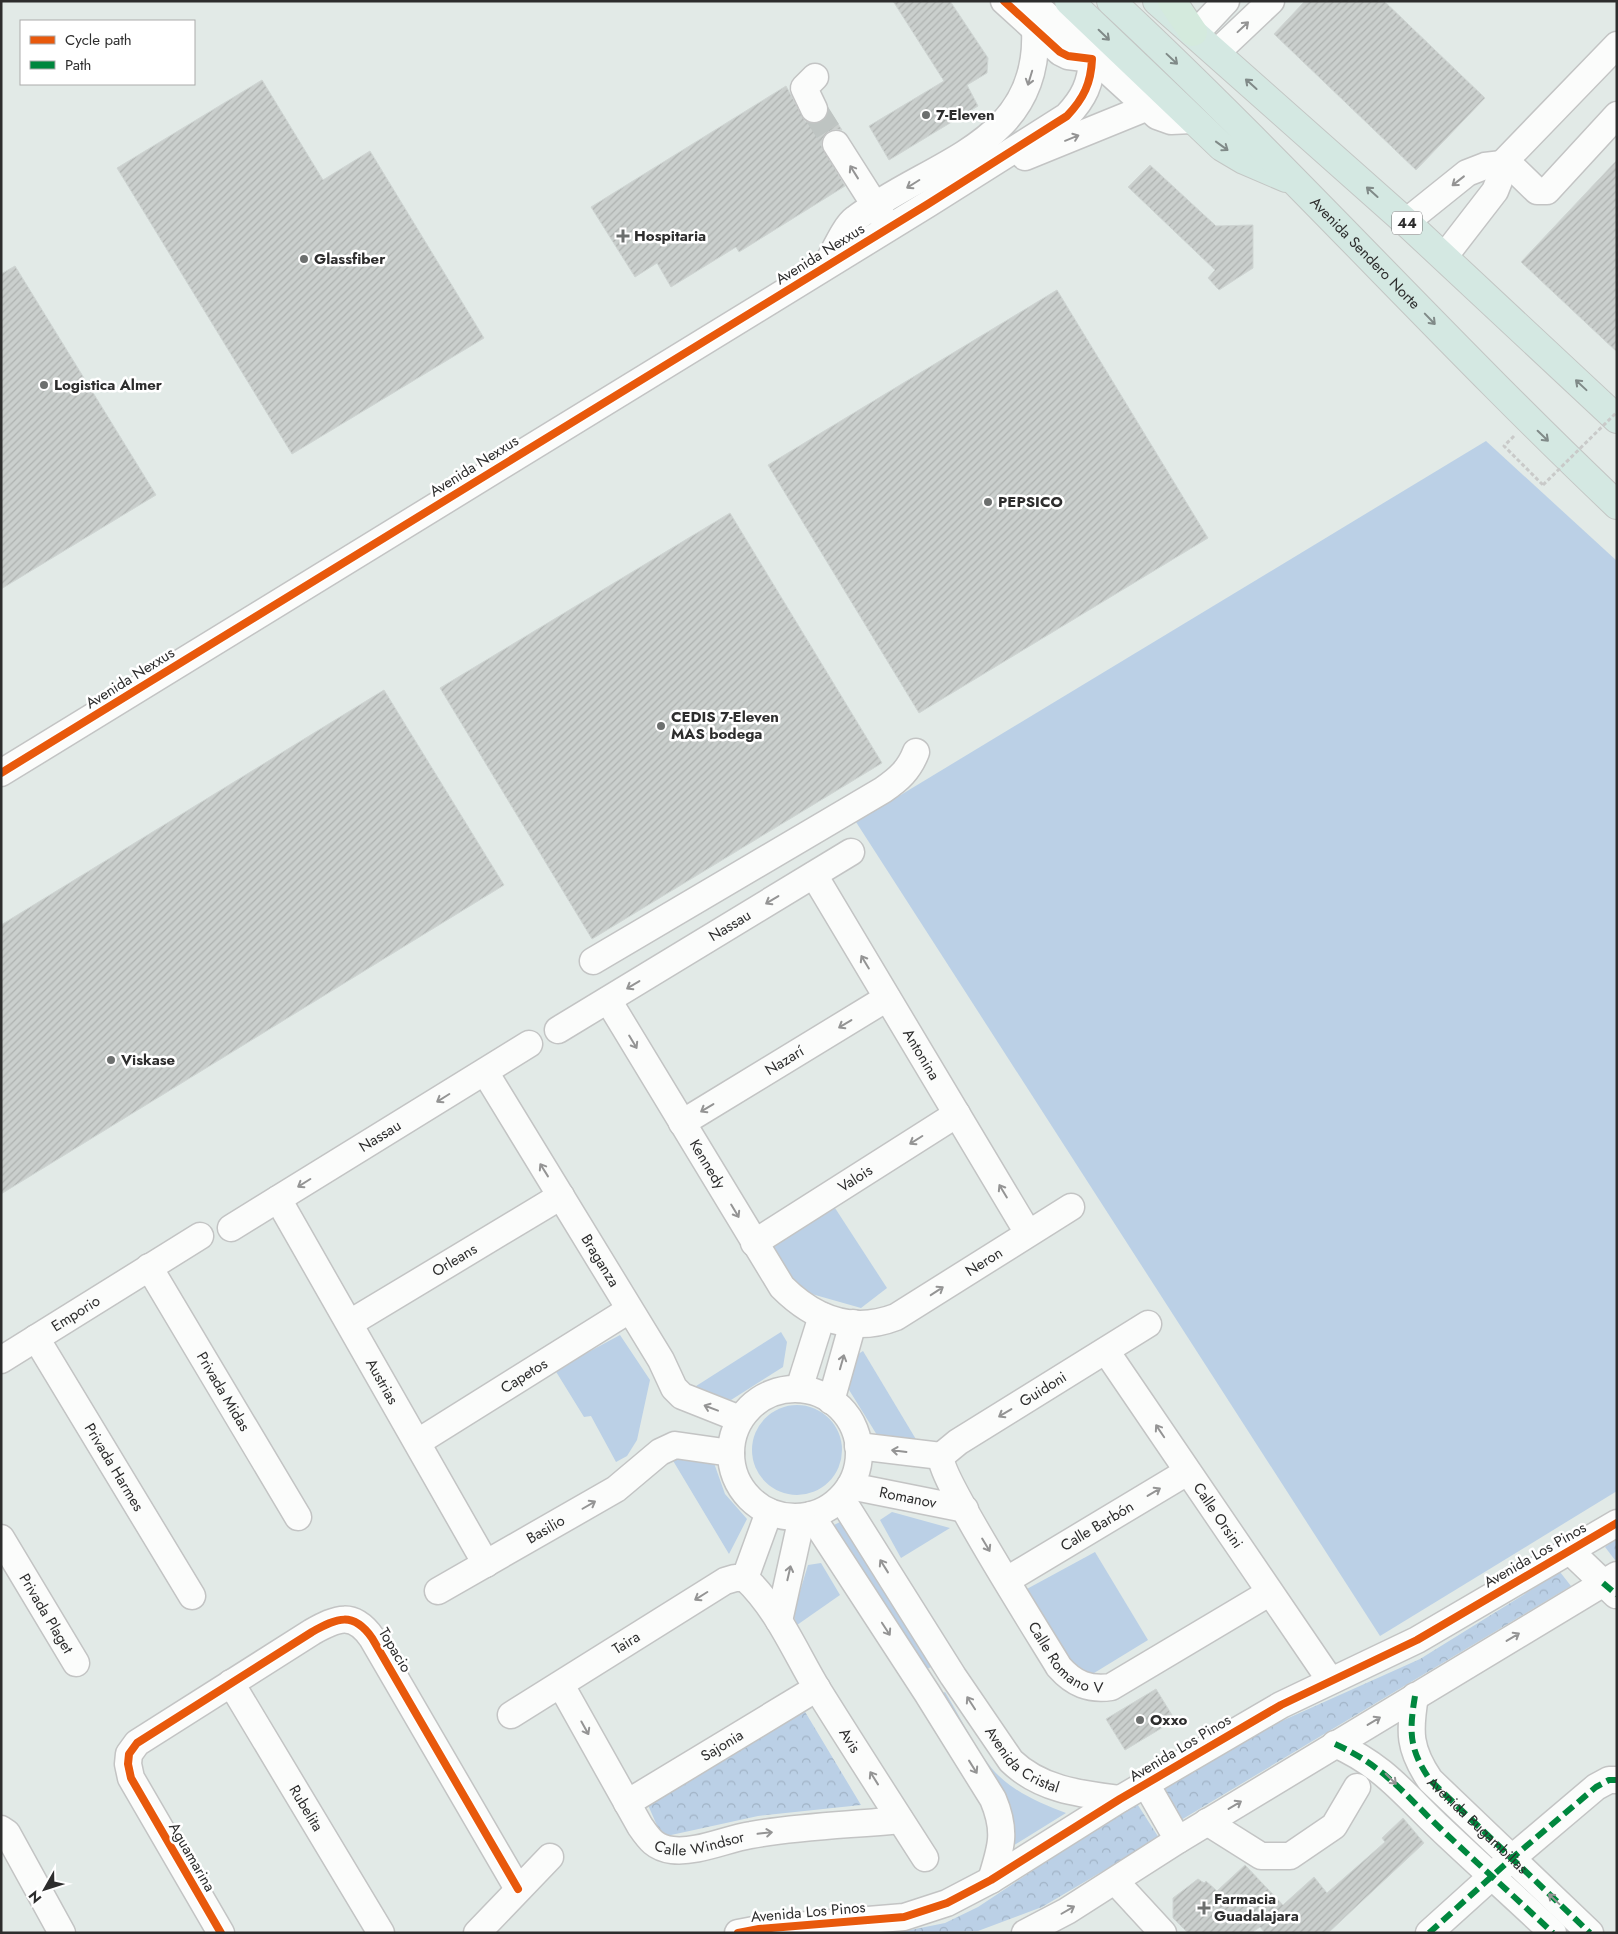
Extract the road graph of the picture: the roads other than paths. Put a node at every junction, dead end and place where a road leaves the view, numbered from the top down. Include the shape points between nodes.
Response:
1 (1004, 1) edge
2 (1031, 1) edge
3 (1069, 1) edge
4 (1111, 1) edge
5 (1156, 1) edge
6 (1172, 1) edge
7 (1226, 1) edge
8 (1271, 1) edge
9 (1034, 30) junction
10 (1194, 33) junction
11 (1617, 45) edge
12 (1216, 53) junction
13 (1092, 59) junction
14 (815, 77) dead end
15 (1148, 107) junction
16 (814, 109) tunnel mouth
17 (1617, 115) edge
18 (1192, 120) junction
19 (836, 144) tunnel mouth
20 (1504, 162) junction
21 (962, 182) junction
22 (1298, 184) junction
23 (882, 217) junction
24 (1406, 222) junction
25 (1444, 258) junction
26 (1617, 419) edge
27 (1617, 505) edge
28 (916, 752) dead end
29 (1, 773) edge
30 (851, 852) dead end
31 (814, 875) junction
32 (593, 961) dead end
33 (887, 998) junction
34 (608, 1000) junction
35 (558, 1030) dead end
36 (528, 1044) dead end
37 (484, 1072) junction
38 (957, 1114) junction
39 (682, 1123) junction
40 (561, 1196) junction
41 (278, 1199) junction
42 (1072, 1206) dead end
43 (231, 1228) dead end
44 (1028, 1233) junction
45 (200, 1236) dead end
46 (754, 1243) junction
47 (149, 1267) junction
48 (630, 1310) junction
49 (822, 1316) junction
50 (896, 1317) joint
51 (350, 1323) junction
52 (853, 1323) junction
53 (1148, 1324) dead end
54 (36, 1338) junction
55 (1106, 1351) junction
56 (1, 1360) edge
57 (799, 1390) junction
58 (831, 1401) junction
59 (740, 1419) junction
60 (418, 1442) junction
61 (858, 1446) junction
62 (730, 1453) junction
63 (941, 1456) junction
64 (1187, 1472) junction
65 (845, 1492) junction
66 (965, 1509) junction
67 (769, 1512) junction
68 (298, 1516) dead end
69 (806, 1516) junction
70 (1617, 1523) edge
71 (1, 1538) edge
72 (1570, 1551) junction
73 (486, 1564) junction
74 (745, 1578) junction
75 (1007, 1580) junction
76 (1612, 1584) edge
77 (438, 1591) dead end
78 (1269, 1593) junction
79 (192, 1596) dead end
80 (779, 1621) junction
81 (76, 1663) dead end
82 (953, 1676) junction
83 (1330, 1680) junction
84 (232, 1683) junction
85 (561, 1685) junction
86 (817, 1688) junction
87 (927, 1693) junction
88 (1414, 1696) junction
89 (511, 1715) dead end
90 (1335, 1744) junction
91 (1610, 1781) edge
92 (1146, 1784) junction
93 (1357, 1787) dead end
94 (140, 1796) joint
95 (1120, 1800) junction
96 (627, 1803) junction
97 (900, 1820) junction
98 (1207, 1822) junction
99 (4, 1831) edge
100 (1178, 1840) junction
101 (550, 1857) dead end
102 (925, 1858) dead end
103 (1511, 1859) junction
104 (1492, 1876) junction
105 (991, 1880) junction
106 (1114, 1880) junction
107 (518, 1889) junction
108 (62, 1933) edge
109 (221, 1933) edge
110 (381, 1933) edge
111 (477, 1933) edge
112 (738, 1933) edge
113 (1025, 1933) edge
114 (1163, 1933) edge
115 (1429, 1933) edge
116 (1553, 1933) edge
117 (1590, 1933) edge

1 - 9 street
2 - 13 street
3 -> 18 main road
4 -> 22 main road, Avenida Sendero Norte
5 - 10 main road, 44
6 - 10 highway
7 - 10 street
12 -> 8 street
9 - 13 street via 1060,52
9 -> 23 street via 1034,66 1027,90 1010,117
10 - 12 main road, 44
11 - 20 street
24 -> 12 main road, 44
13 - 15 street
13 - 21 street via 1091,77 1084,96 1067,116
14 - 16 street via 804,88
15 - 18 street via 1162,119
21 -> 15 street
17 - 20 street via 1547,191 1536,191
18 -> 22 main road via 1222,147
23 -> 19 street
20 -> 24 street via 1467,173
20 - 25 street via 1495,191
21 - 23 street, Avenida Nexxus
22 -> 27 main road, Avenida Sendero Norte via 1528,421
23 - 29 street, Avenida Nexxus via 825,267
24 - 25 main road, 44
26 -> 25 main road, 44
28 - 32 street via 910,767 883,790
30 - 31 street, Nassau
33 -> 31 street, Antonina
31 -> 34 street, Nassau
33 - 38 street, Antonina
33 -> 39 street, Nazarí
34 - 35 street, Nassau
34 -> 39 street, Kennedy
36 - 37 street, Nassau
40 -> 37 street, Braganza
37 -> 41 street, Nassau
44 -> 38 street, Antonina
38 -> 46 street, Valois
39 -> 46 street, Kennedy
40 - 48 street, Braganza
40 - 51 street, Orleans
41 - 43 street, Nassau
41 - 51 street, Austrias
42 - 44 street, Neron
50 -> 44 street, Neron
45 - 47 street, Emporio
46 - 49 street, Kennedy via 782,1287 806,1309
47 - 54 street, Emporio
47 - 68 street, Privada Midas
59 -> 48 street, Braganza via 682,1396 674,1388
48 - 60 street, Capetos
49 - 52 street, Kennedy
49 - 57 street
50 - 52 street, Kennedy via 868,1325
51 - 60 street, Austrias
58 -> 52 street
53 - 55 street, Guidoni
54 - 56 street, Emporio
54 - 79 street, Privada Harmes
55 -> 63 street, Guidoni via 958,1442
64 -> 55 street, Calle Orsini
57 - 58 street via 816,1393
57 - 59 street via 776,1392 756,1402
58 - 61 street via 853,1428
59 - 62 street
60 - 73 street, Austrias
63 -> 61 street
61 - 65 street via 857,1466
62 - 67 street via 733,1471 741,1488 753,1502
73 -> 62 street, Basilio via 616,1489 660,1452 675,1445
63 - 66 street, Calle Romano V via 943,1468
75 -> 64 street, Calle Barbón
64 - 78 street, Calle Orsini
65 - 66 street, Romanov
65 - 69 street via 827,1509
82 -> 65 street, Avenida Cristal
66 -> 75 street, Calle Romano V
67 - 69 street via 785,1517
67 - 74 street
80 -> 69 street
69 -> 87 street
70 - 72 street, Avenida Los Pinos
71 - 81 street, Privada Plaget
72 - 76 street
72 - 83 street, Avenida Los Pinos via 1417,1640
73 - 77 street, Basilio
74 - 80 street, Avis
74 -> 85 street, Taira via 725,1581
75 - 78 street, Calle Romano V via 1059,1667 1069,1678 1095,1689 1111,1687 1134,1675
88 -> 76 street
78 - 83 street, Calle Orsini
80 - 86 street, Avis
82 - 87 street
95 -> 82 street, Avenida Cristal via 1058,1788 1022,1771 1001,1749
83 - 92 street, Avenida Los Pinos
84 - 94 street, Topacio via 137,1743 129,1754 128,1764
84 - 107 street, Topacio via 327,1623 340,1619 358,1622 372,1638
84 - 110 street, Rubelita
85 - 89 street, Taira
85 -> 96 street, Calle Windsor
86 - 96 street, Sajonia
97 -> 86 street, Avis
87 -> 105 street via 998,1812 1002,1838
90 -> 88 street
88 - 103 street, Avenida Bugambilias via 1410,1734 1420,1766 1430,1780
98 -> 90 street
90 -> 104 street, Avenida Bugambilias via 1360,1755 1386,1774
91 - 103 street
92 - 95 street, Avenida Los Pinos
92 - 100 street
93 - 98 street via 1334,1826 1290,1856 1261,1856
94 - 109 street, Aguamarina
95 - 105 street, Avenida Los Pinos
96 -> 97 street, Calle Windsor via 650,1841 674,1850 751,1835
97 - 102 street, Avis
98 - 100 street
99 - 108 street
100 - 106 street
101 - 107 street
103 - 104 street
117 -> 103 street, Avenida Bugambilias
104 - 115 street
104 - 116 street, Avenida Bugambilias
105 - 112 street, Avenida Los Pinos via 940,1907 912,1915
113 -> 106 street via 1067,1911
106 - 114 street
107 - 111 street

